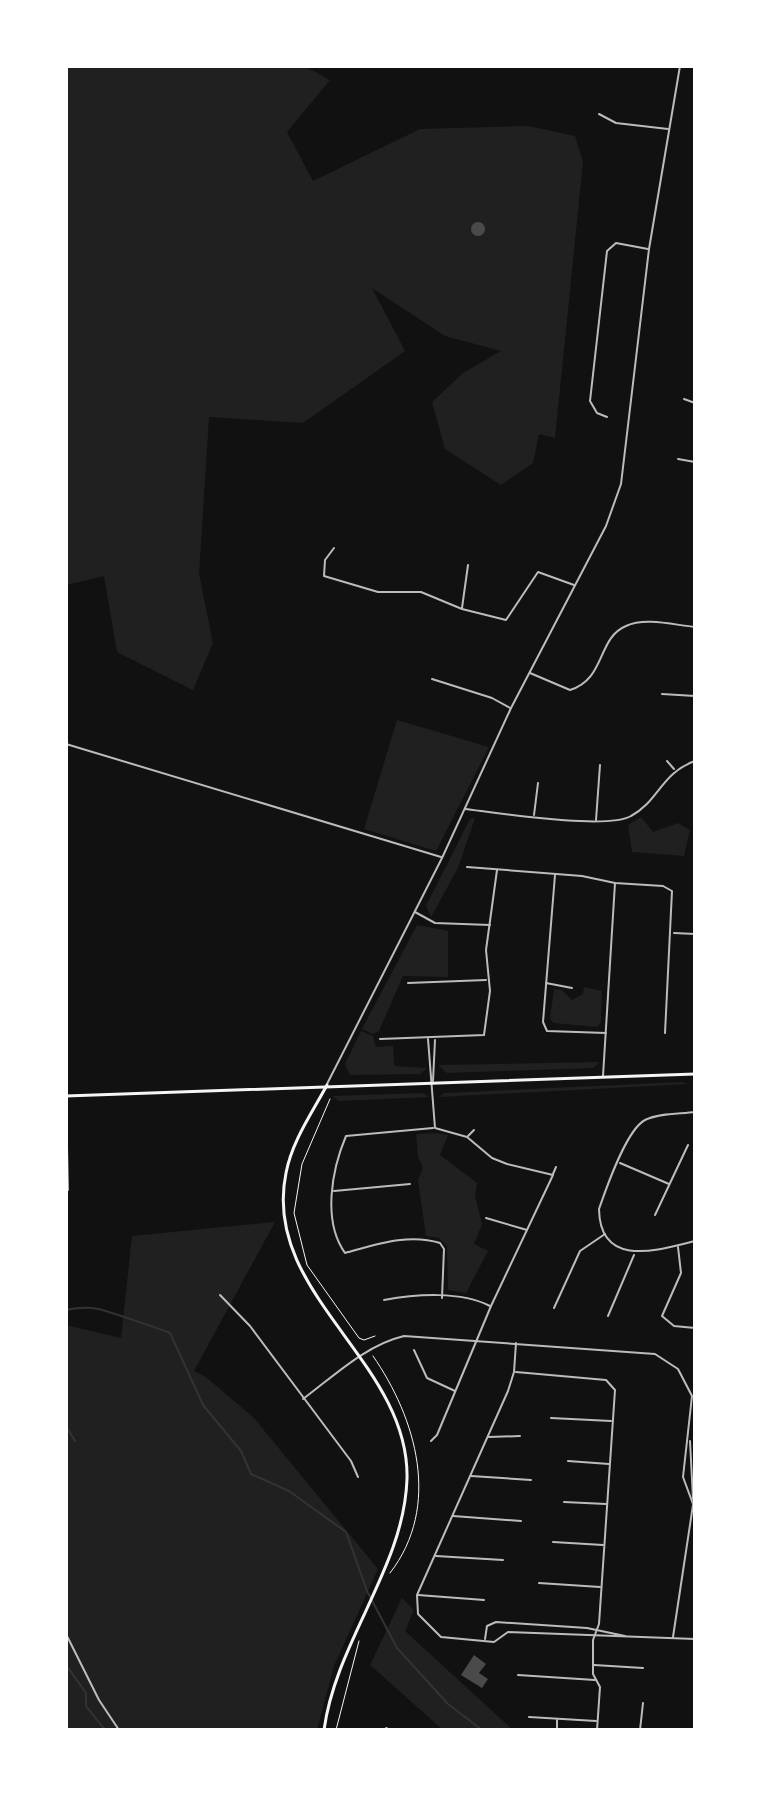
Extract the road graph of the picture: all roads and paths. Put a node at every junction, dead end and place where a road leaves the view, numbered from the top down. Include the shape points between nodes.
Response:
1 (680, 66) edge
2 (599, 114) dead end
3 (669, 129) junction
4 (649, 249) junction
5 (684, 399) dead end
6 (695, 403) edge
7 (607, 417) dead end
8 (678, 459) dead end
9 (695, 462) edge
10 (334, 548) dead end
11 (468, 565) dead end
12 (575, 586) junction
13 (462, 609) junction
14 (695, 627) edge
15 (529, 672) junction
16 (432, 679) dead end
17 (662, 694) dead end
18 (695, 696) edge
19 (511, 708) junction
20 (66, 744) edge
21 (667, 761) dead end
22 (695, 761) edge
23 (600, 765) dead end
24 (674, 769) junction
25 (538, 783) dead end
26 (465, 809) junction
27 (534, 816) junction
28 (595, 821) junction
29 (442, 858) junction
30 (467, 867) dead end
31 (497, 870) junction
32 (555, 873) junction
33 (615, 883) junction
34 (414, 912) junction
35 (490, 925) junction
36 (672, 933) junction
37 (695, 934) edge
38 (487, 980) junction
39 (408, 983) dead end
40 (545, 983) junction
41 (572, 988) dead end
42 (606, 1033) junction
43 (665, 1033) dead end
44 (380, 1039) dead end
45 (428, 1039) junction
46 (435, 1039) junction
47 (695, 1075) edge
48 (603, 1077) junction
49 (433, 1082) junction
50 (327, 1085) junction
51 (66, 1096) edge
52 (330, 1099) dead end
53 (66, 1104) edge
54 (695, 1112) edge
55 (435, 1128) junction
56 (474, 1130) dead end
57 (467, 1137) junction
58 (688, 1145) dead end
59 (619, 1162) junction
60 (556, 1167) dead end
61 (553, 1175) junction
62 (410, 1184) dead end
63 (669, 1184) junction
64 (68, 1190) dead end
65 (333, 1191) junction
66 (655, 1215) dead end
67 (486, 1218) dead end
68 (528, 1231) junction
69 (605, 1234) junction
70 (695, 1241) edge
71 (677, 1245) junction
72 (634, 1254) junction
73 (220, 1295) dead end
74 (442, 1298) junction
75 (384, 1300) dead end
76 (491, 1306) junction
77 (554, 1308) dead end
78 (608, 1316) dead end
79 (695, 1328) edge
80 (375, 1336) dead end
81 (479, 1341) junction
82 (516, 1343) junction
83 (414, 1350) dead end
84 (359, 1357) junction
85 (514, 1372) junction
86 (456, 1391) junction
87 (303, 1399) junction
88 (694, 1404) edge
89 (551, 1418) dead end
90 (613, 1421) junction
91 (690, 1434) junction
92 (520, 1436) dead end
93 (488, 1437) junction
94 (431, 1441) dead end
95 (568, 1461) dead end
96 (610, 1464) junction
97 (470, 1476) junction
98 (358, 1477) dead end
99 (531, 1480) dead end
100 (564, 1502) dead end
101 (607, 1504) junction
102 (693, 1504) junction
103 (452, 1516) junction
104 (694, 1520) edge
105 (521, 1521) dead end
106 (553, 1542) dead end
107 (604, 1545) junction
108 (435, 1556) junction
109 (503, 1560) dead end
110 (539, 1583) dead end
111 (601, 1587) junction
112 (417, 1595) junction
113 (484, 1600) dead end
114 (596, 1630) junction
115 (360, 1631) dead end
116 (66, 1634) edge
117 (625, 1636) junction
118 (594, 1637) junction
119 (672, 1638) junction
120 (695, 1639) edge
121 (485, 1640) junction
122 (593, 1665) junction
123 (643, 1668) dead end
124 (518, 1675) dead end
125 (596, 1680) junction
126 (643, 1703) dead end
127 (529, 1717) dead end
128 (557, 1719) junction
129 (597, 1721) junction
130 (119, 1730) edge
131 (324, 1730) edge
132 (336, 1730) edge
133 (557, 1730) edge
134 (597, 1730) edge
135 (640, 1730) edge

1 - 3 street
2 - 3 street via 616,123
3 - 4 street
4 - 7 street via 616,243 607,251 590,401
4 - 12 street via 621,484
5 - 6 street
8 - 9 street
10 - 13 street via 325,560 324,576 378,592 421,592
11 - 13 street
12 - 13 street via 538,572 506,620
12 - 15 street
14 - 15 street via 643,622 624,626 584,686 570,690
15 - 19 street
16 - 19 street
17 - 18 street
19 - 26 street
20 - 29 street
21 - 24 street
22 - 24 street
23 - 28 street
24 - 28 street via 643,809 629,818
25 - 27 street
26 - 27 street
26 - 29 street
27 - 28 street
29 - 34 street
30 - 31 street
31 - 32 street
31 - 35 street
32 - 33 street
32 - 40 street
33 - 36 street via 672,891
33 - 42 street
34 - 35 street via 435,923
34 - 50 street
35 - 38 street
36 - 37 street
36 - 43 street
38 - 39 street
38 - 46 street via 484,1035
40 - 41 street
40 - 42 street via 547,1031
42 - 48 street
44 - 45 street
45 - 46 street
45 - 49 street
46 - 49 street
47 - 48 main road
48 - 49 main road
49 - 50 main road
49 - 55 street
50 - 51 main road
50 - 84 main road via 289,1158 285,1227 293,1256
52 - 80 path via 306,1150 294,1213 307,1265 359,1338
53 - 64 street
54 - 59 street via 640,1123
55 - 57 street
55 - 65 street via 346,1136 334,1166
56 - 57 street
57 - 61 street via 492,1158
58 - 63 street
59 - 63 street
59 - 69 street via 599,1209
60 - 61 street
61 - 68 street
62 - 65 street
63 - 66 street
65 - 74 street via 339,1245 345,1253 375,1243 440,1243
67 - 68 street
68 - 76 street
69 - 72 street via 616,1247
69 - 77 street via 580,1251
70 - 71 street
71 - 72 street
71 - 79 street via 681,1273 662,1316 674,1326
72 - 78 street
73 - 87 street via 250,1326
74 - 75 street
74 - 76 street
76 - 81 street
81 - 82 street
81 - 84 street via 404,1336 385,1340
81 - 86 street
82 - 85 street
82 - 88 street via 655,1354 678,1369
83 - 86 street via 427,1378
84 - 87 street
84 - 131 main road via 393,1411 407,1476 402,1523 334,1684
85 - 90 street via 606,1380 615,1390
85 - 93 street
86 - 94 street
87 - 98 street
88 - 91 street
89 - 90 street
90 - 96 street
91 - 102 street
91 - 102 street via 683,1477
92 - 93 street
93 - 97 street
95 - 96 street
96 - 101 street
97 - 99 street
97 - 103 street
100 - 101 street
101 - 107 street
102 - 104 street
103 - 105 street
103 - 108 street
104 - 119 street
106 - 107 street
107 - 111 street
108 - 109 street
108 - 112 street
110 - 111 street
111 - 114 street
112 - 113 street
112 - 121 street via 418,1614 441,1637
114 - 117 street
114 - 118 street
114 - 121 street via 496,1622 487,1626
115 - 132 path
116 - 130 street
117 - 118 street
117 - 119 street
118 - 121 street via 508,1632 499,1641
118 - 122 street
119 - 120 street
122 - 123 street
122 - 125 street
124 - 125 street
125 - 129 street
126 - 135 street
127 - 128 street
128 - 129 street
128 - 133 street
129 - 134 street

